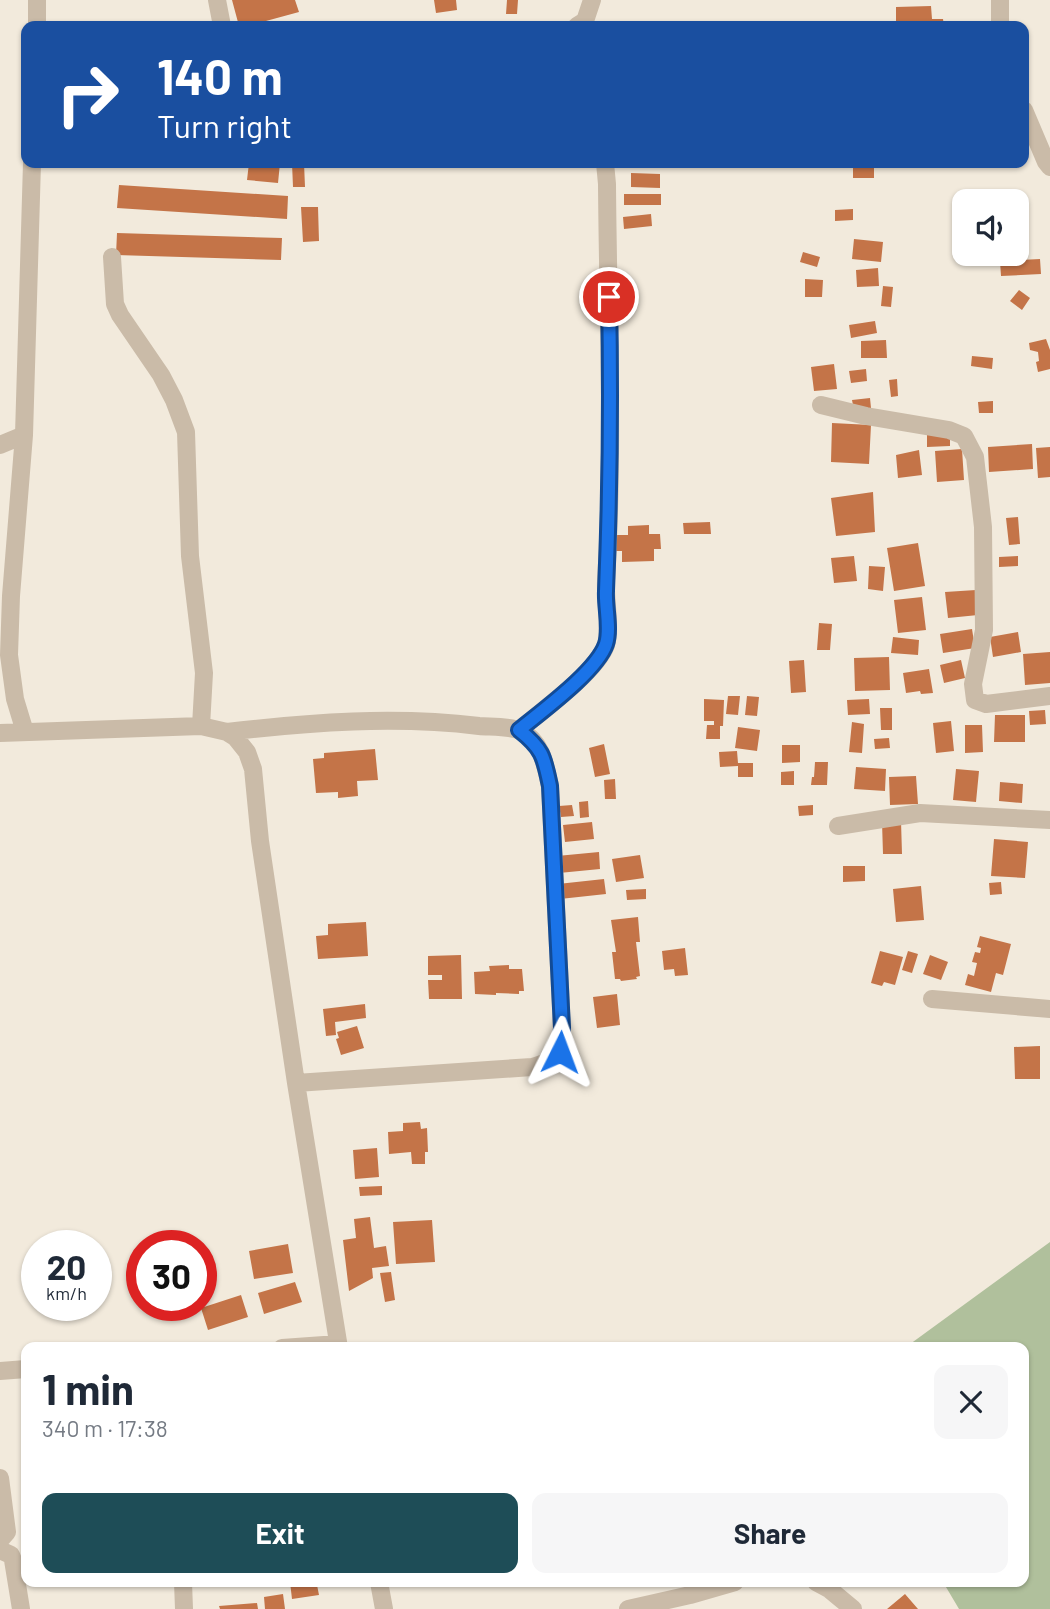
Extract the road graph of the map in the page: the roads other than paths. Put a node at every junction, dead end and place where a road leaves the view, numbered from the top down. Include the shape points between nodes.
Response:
1 (37, 0) edge
2 (217, 0) edge
3 (592, 0) edge
4 (1000, 0) edge
5 (37, 21) edge
6 (221, 21) edge
7 (584, 21) edge
8 (1000, 21) edge
9 (1029, 121) edge
10 (1050, 167) edge
11 (32, 168) edge
12 (605, 168) edge
13 (112, 257) dead end
14 (821, 405) dead end
15 (24, 435) junction
16 (0, 445) edge
17 (1050, 696) edge
18 (201, 726) junction
19 (519, 730) junction
20 (25, 732) junction
21 (227, 732) junction
22 (0, 733) edge
23 (1050, 820) edge
24 (838, 826) dead end
25 (932, 999) dead end
26 (1050, 1009) edge
27 (296, 1083) junction
28 (338, 1342) edge
29 (21, 1369) edge
30 (0, 1371) edge
31 (0, 1478) edge
32 (4, 1544) edge
33 (183, 1587) edge
34 (380, 1587) edge
35 (718, 1587) edge
36 (826, 1587) edge
37 (21, 1609) edge
38 (184, 1609) edge
39 (384, 1609) edge
40 (628, 1609) edge
41 (853, 1609) edge

1 - 5 street
2 - 6 street
3 - 7 street
4 - 8 street
9 - 10 street
11 - 15 street
12 - 19 street via 610,351 606,646 591,666
13 - 18 street via 120,315 161,375 186,432 190,556 204,673
14 - 17 street via 964,436 975,457 983,527 984,630 973,695 986,704
15 - 16 street
15 - 20 street via 9,655
18 - 20 street
18 - 21 street
19 - 21 street via 390,720 298,723
19 - 27 street via 537,744 550,786 560,1052 553,1061 532,1067
20 - 22 street
21 - 27 street via 247,752 253,769
23 - 24 street via 920,813
25 - 26 street
27 - 28 street
29 - 30 street
31 - 32 street
32 - 37 street
33 - 38 street
34 - 39 street
35 - 40 street
36 - 41 street

